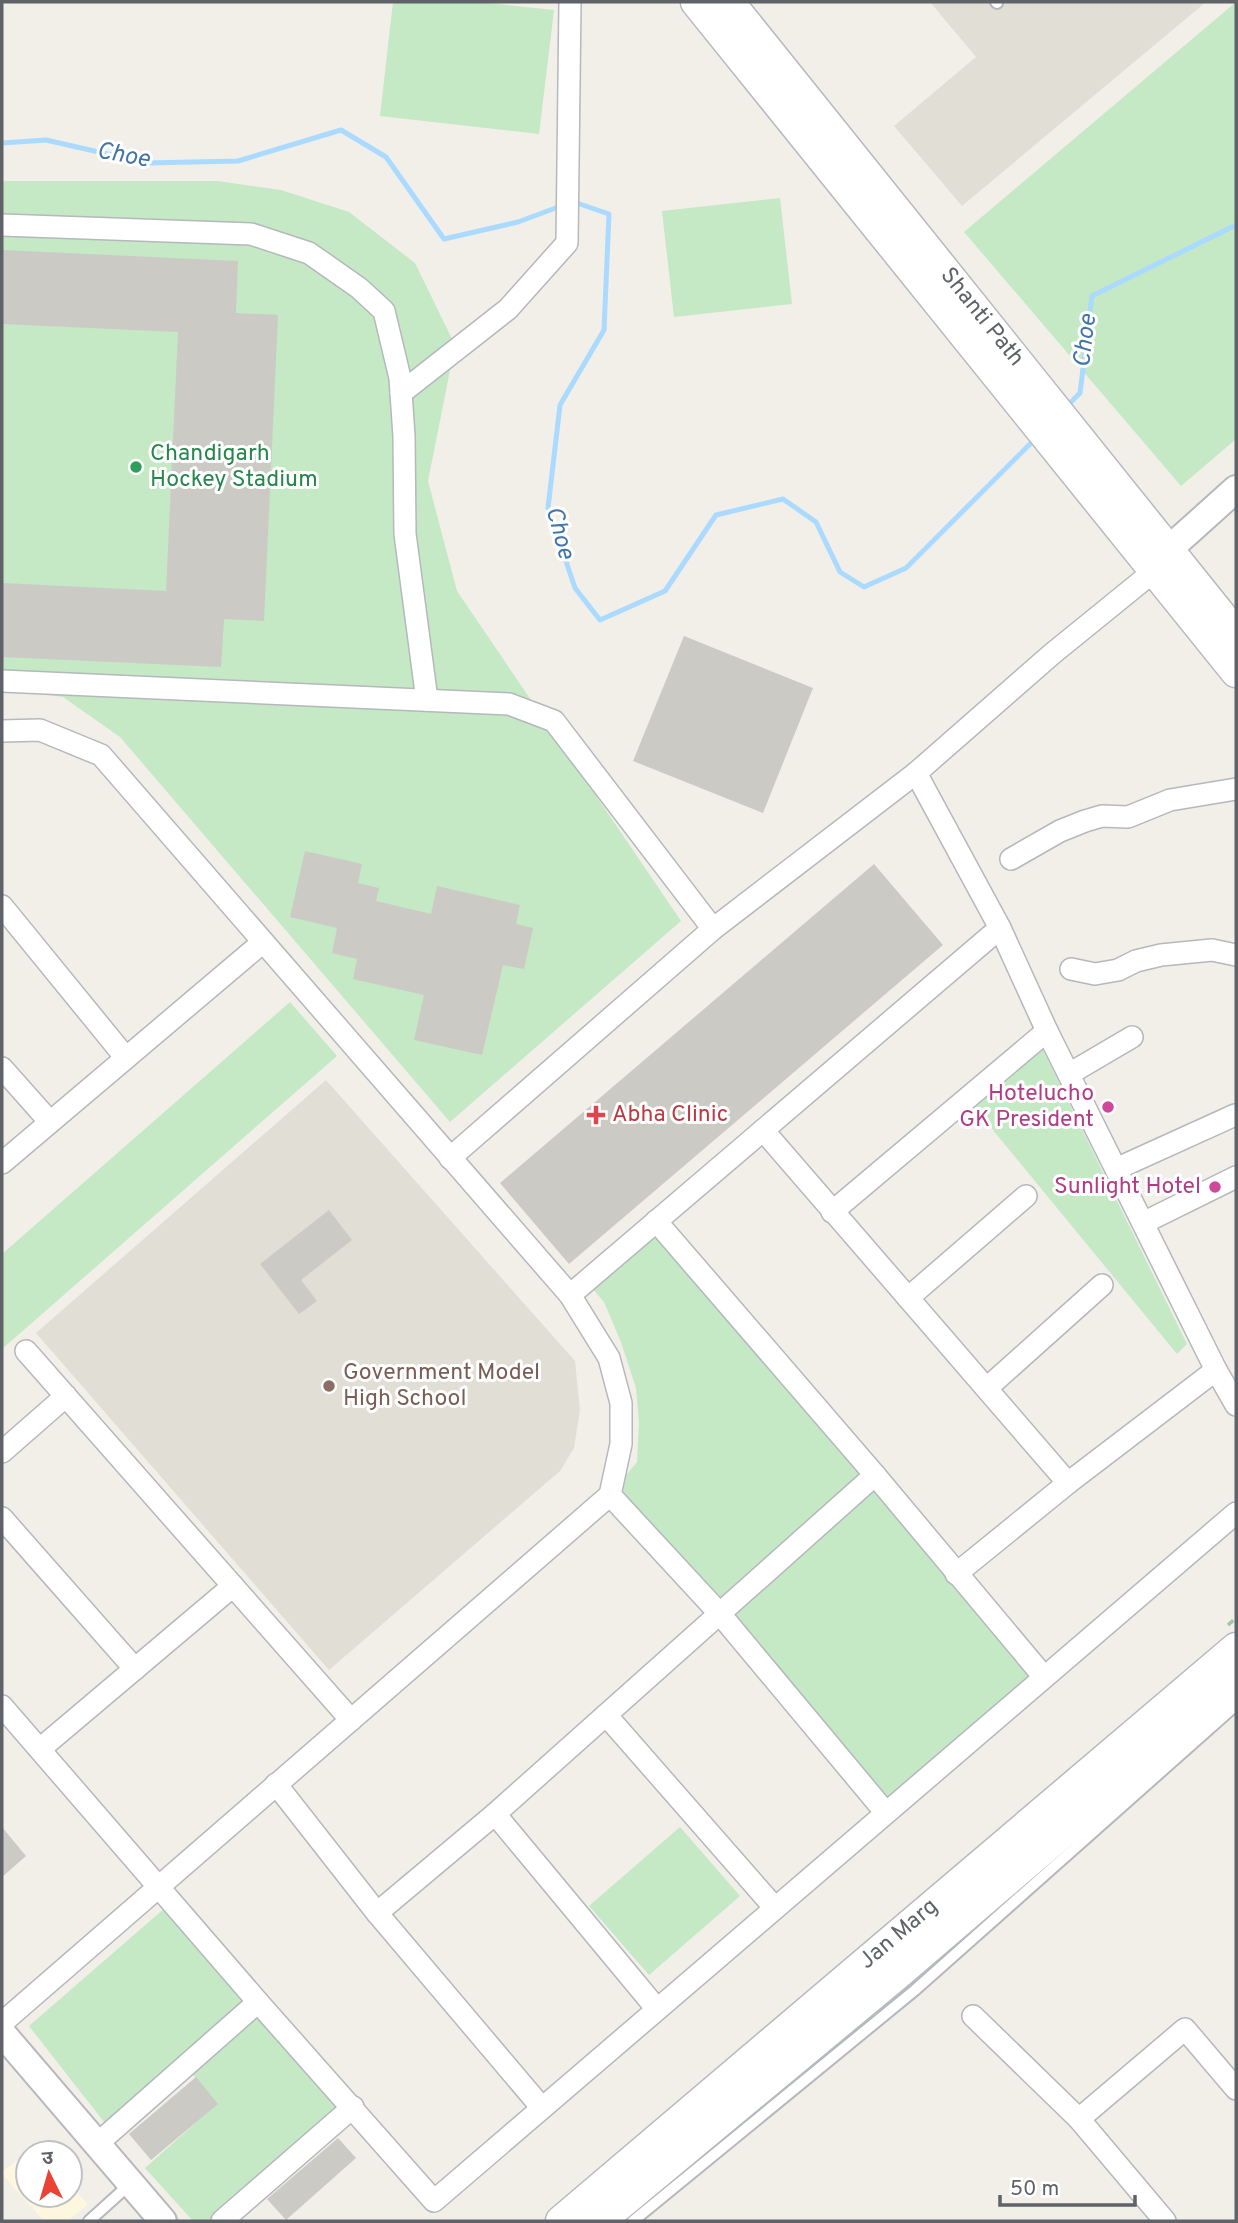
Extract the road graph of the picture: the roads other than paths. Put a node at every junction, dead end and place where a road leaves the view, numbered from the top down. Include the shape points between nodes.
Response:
1 (570, 2) edge
2 (696, 2) edge
3 (729, 2) edge
4 (2, 225) edge
5 (999, 358) junction
6 (401, 393) junction
7 (1236, 489) edge
8 (1160, 561) junction
9 (1236, 634) edge
10 (1236, 673) edge
11 (2, 681) edge
12 (427, 701) junction
13 (2, 731) edge
14 (916, 773) junction
15 (1236, 789) edge
16 (1011, 859) dead end
17 (5, 916) edge
18 (1000, 928) junction
19 (713, 929) junction
20 (263, 942) junction
21 (1236, 955) edge
22 (1071, 969) dead end
23 (1047, 1031) junction
24 (1132, 1037) dead end
25 (125, 1058) junction
26 (2, 1068) edge
27 (1069, 1074) junction
28 (1235, 1115) edge
29 (50, 1122) junction
30 (762, 1130) junction
31 (450, 1158) junction
32 (2, 1163) edge
33 (1116, 1169) junction
34 (1236, 1177) edge
35 (1026, 1196) dead end
36 (832, 1212) junction
37 (656, 1221) junction
38 (1143, 1223) junction
39 (1102, 1285) dead end
40 (570, 1295) junction
41 (908, 1298) junction
42 (26, 1351) dead end
43 (1216, 1370) junction
44 (987, 1388) junction
45 (66, 1396) junction
46 (1236, 1405) edge
47 (2, 1452) edge
48 (875, 1475) junction
49 (1068, 1483) junction
50 (610, 1495) junction
51 (1236, 1513) edge
52 (2, 1518) edge
53 (956, 1574) junction
54 (233, 1587) junction
55 (720, 1614) junction
56 (1236, 1648) edge
57 (135, 1669) junction
58 (1044, 1677) junction
59 (1236, 1684) edge
60 (1236, 1705) edge
61 (2, 1706) edge
62 (606, 1715) junction
63 (351, 1720) junction
64 (40, 1749) junction
65 (276, 1784) junction
66 (886, 1813) junction
67 (495, 1814) junction
68 (160, 1886) junction
69 (775, 1908) junction
70 (377, 1913) junction
71 (258, 2002) junction
72 (657, 2009) junction
73 (973, 2016) dead end
74 (2, 2023) edge
75 (2, 2033) edge
76 (1236, 2089) edge
77 (353, 2107) junction
78 (542, 2108) junction
79 (1079, 2119) junction
80 (97, 2144) junction
81 (130, 2184) junction
82 (89, 2221) edge
83 (163, 2221) edge
84 (222, 2221) edge
85 (561, 2221) edge
86 (600, 2221) edge
87 (633, 2221) edge
88 (1166, 2221) edge

1 - 6 street via 567,243 508,309
2 - 5 main road, Shanti Path
3 - 5 main road, Shanti Path
4 - 6 street via 251,234 309,253 384,311
5 - 8 main road, Shanti Path
6 - 12 street via 405,534
7 - 8 street
8 - 9 main road, Shanti Path
8 - 10 main road, Shanti Path
8 - 14 street
11 - 12 street
12 - 19 street via 509,704 554,721
13 - 20 street via 40,730 101,755
14 - 18 street
14 - 19 street
15 - 16 street via 1170,800 1128,817 1084,821
17 - 25 street
18 - 23 street
18 - 30 street
19 - 31 street
20 - 25 street
20 - 31 street
21 - 22 street via 1212,950 1161,955 1095,974
23 - 27 street
23 - 36 street
24 - 27 street
25 - 29 street
26 - 29 street
27 - 33 street
28 - 33 street
29 - 32 street
30 - 36 street
30 - 37 street
31 - 40 street
33 - 38 street
34 - 38 street
35 - 41 street
36 - 41 street
37 - 40 street
37 - 48 street
38 - 43 street
39 - 44 street
40 - 50 street via 610,1358 621,1403 621,1444
41 - 44 street
42 - 45 street
43 - 46 street
43 - 49 street
44 - 49 street
45 - 47 street
45 - 54 street
48 - 53 street
48 - 55 street
49 - 53 street
50 - 55 street
50 - 63 street
51 - 58 street
52 - 57 street
53 - 58 street
54 - 57 street
54 - 63 street
55 - 62 street
55 - 66 street
56 - 85 main road, Jan Marg
57 - 64 street
58 - 66 street
59 - 86 main road, Jan Marg
60 - 87 lane via 915,1990
61 - 64 street
62 - 67 street
62 - 69 street
63 - 65 street
64 - 68 street
65 - 68 street
65 - 70 street
66 - 69 street
67 - 70 street
67 - 72 street
68 - 71 street
68 - 74 street
69 - 72 street
70 - 78 street
71 - 77 street
71 - 80 street
72 - 78 street
73 - 79 street
75 - 80 street
76 - 79 street via 1185,2029
77 - 78 street via 434,2201
77 - 84 street
79 - 88 street
80 - 81 street
81 - 82 lane
81 - 83 street

